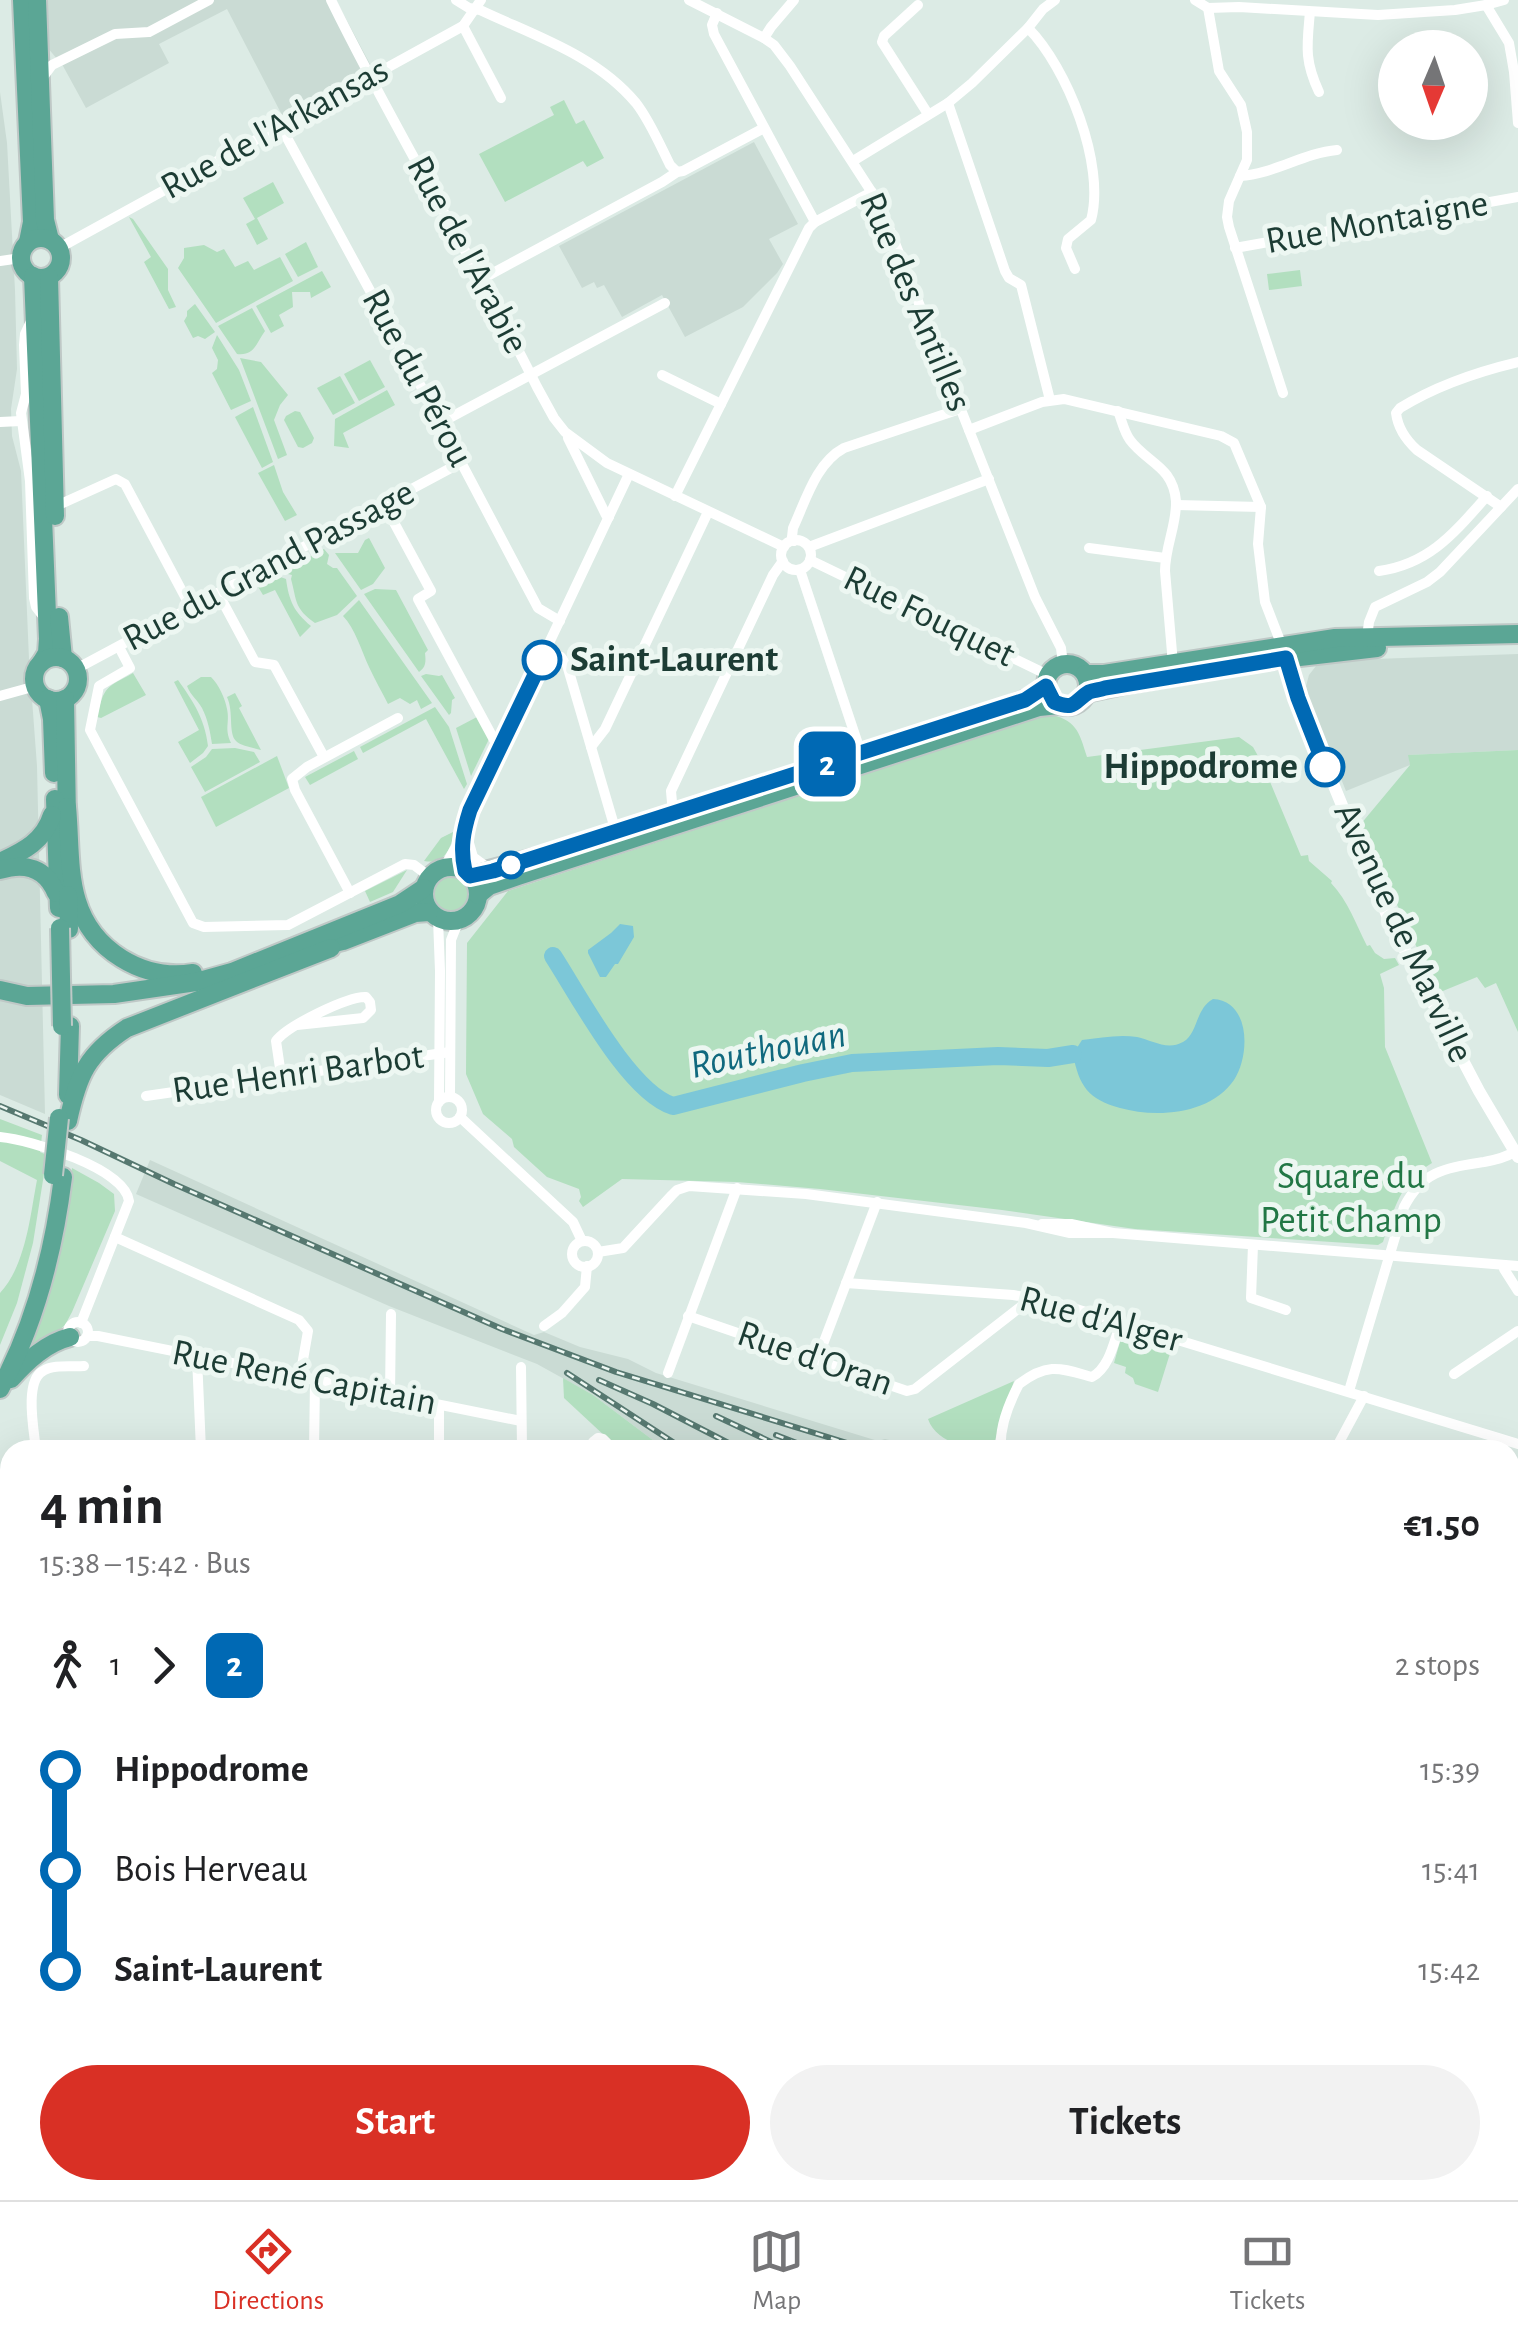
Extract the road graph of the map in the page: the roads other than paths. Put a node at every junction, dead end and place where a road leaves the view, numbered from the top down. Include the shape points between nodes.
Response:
1 (22, 0) edge
2 (37, 0) edge
3 (210, 0) edge
4 (331, 0) edge
5 (456, 0) edge
6 (690, 0) edge
7 (794, 0) edge
8 (1055, 0) edge
9 (1195, 0) edge
10 (1504, 0) edge
11 (1240, 3) edge
12 (1472, 4) edge
13 (478, 5) edge
14 (918, 5) dead end
15 (1042, 5) edge
16 (1486, 6) junction
17 (1208, 8) junction
18 (1310, 12) junction
19 (718, 13) junction
20 (463, 26) junction
21 (1028, 28) junction
22 (764, 38) junction
23 (1511, 40) edge
24 (45, 58) junction
25 (370, 78) junction
26 (1319, 92) dead end
27 (501, 98) dead end
28 (948, 102) junction
29 (928, 114) junction
30 (1518, 123) edge
31 (283, 126) junction
32 (764, 128) junction
33 (1337, 150) dead end
34 (852, 160) junction
35 (677, 172) junction
36 (1240, 176) junction
37 (872, 192) junction
38 (1518, 197) edge
39 (815, 222) junction
40 (54, 244) junction
41 (1235, 248) junction
42 (24, 250) junction
43 (0, 262) edge
44 (1075, 269) dead end
45 (41, 277) junction
46 (480, 280) junction
47 (665, 302) dead end
48 (36, 315) junction
49 (1518, 362) edge
50 (530, 374) junction
51 (662, 374) dead end
52 (1283, 393) dead end
53 (1050, 400) junction
54 (721, 404) junction
55 (960, 409) junction
56 (1118, 412) junction
57 (21, 421) junction
58 (0, 422) edge
59 (440, 423) junction
60 (969, 430) junction
61 (565, 432) junction
62 (462, 462) junction
63 (629, 474) junction
64 (989, 479) junction
65 (1518, 489) edge
66 (675, 496) junction
67 (1487, 496) junction
68 (384, 504) junction
69 (1176, 506) junction
70 (54, 507) junction
71 (1261, 507) junction
72 (1501, 507) junction
73 (708, 512) junction
74 (609, 516) junction
75 (789, 544) junction
76 (1088, 548) dead end
77 (810, 554) junction
78 (1165, 558) junction
79 (783, 561) junction
80 (800, 570) junction
81 (1379, 571) dead end
82 (218, 593) junction
83 (192, 608) junction
84 (47, 620) junction
85 (560, 622) junction
86 (1518, 634) edge
87 (1368, 637) junction
88 (1518, 644) edge
89 (119, 646) junction
90 (546, 650) junction
91 (1284, 652) junction
92 (42, 663) junction
93 (70, 664) junction
94 (1063, 664) junction
95 (1172, 664) junction
96 (1046, 681) junction
97 (1086, 684) junction
98 (50, 695) junction
99 (0, 696) edge
100 (1059, 704) junction
101 (398, 718) dead end
102 (591, 747) junction
103 (500, 749) junction
104 (860, 753) junction
105 (324, 758) junction
106 (61, 801) junction
107 (672, 814) junction
108 (463, 832) junction
109 (616, 832) junction
110 (0, 862) edge
111 (0, 870) edge
112 (493, 871) junction
113 (468, 873) junction
114 (433, 878) junction
115 (350, 893) junction
116 (478, 895) junction
117 (58, 898) junction
118 (433, 915) junction
119 (459, 920) junction
120 (64, 928) junction
121 (343, 941) junction
122 (296, 946) junction
123 (0, 994) edge
124 (297, 1025) junction
125 (444, 1052) junction
126 (281, 1075) junction
127 (146, 1096) dead end
128 (445, 1099) junction
129 (460, 1117) junction
130 (63, 1119) junction
131 (0, 1137) edge
132 (1516, 1154) edge
133 (58, 1176) junction
134 (737, 1188) junction
135 (877, 1202) junction
136 (115, 1237) junction
137 (582, 1241) junction
138 (1253, 1245) junction
139 (598, 1252) junction
140 (1391, 1255) junction
141 (1505, 1265) junction
142 (587, 1266) junction
143 (1518, 1266) edge
144 (846, 1283) junction
145 (1518, 1290) edge
146 (1032, 1298) junction
147 (1286, 1310) dead end
148 (391, 1314) dead end
149 (688, 1316) junction
150 (1121, 1322) junction
151 (544, 1326) dead end
152 (1518, 1331) edge
153 (79, 1332) junction
154 (197, 1356) junction
155 (818, 1360) junction
156 (0, 1365) edge
157 (84, 1366) dead end
158 (521, 1367) dead end
159 (668, 1373) dead end
160 (1454, 1374) dead end
161 (300, 1377) junction
162 (315, 1380) junction
163 (0, 1390) edge
164 (1350, 1391) junction
165 (390, 1395) junction
166 (1364, 1396) junction
167 (440, 1405) junction
168 (521, 1421) junction
169 (35, 1440) edge
170 (201, 1440) edge
171 (314, 1440) edge
172 (439, 1440) edge
173 (522, 1440) edge
174 (1000, 1440) edge
175 (1340, 1440) edge
176 (1505, 1440) edge

1 - 42 main road via 32,216
2 - 24 main road
3 - 24 street via 150,32 115,34
4 - 25 street, Rue de l'Arabie
5 - 13 street
6 - 19 street, Rue des Antilles
7 - 22 street
8 - 15 street
9 - 17 street
10 - 16 street
11 - 17 street
11 - 18 street
12 - 16 street
12 - 18 street via 1418,14
13 - 20 street, Rue de l'Arkansas
13 - 35 street via 602,70 636,103
14 - 29 street via 882,42
15 - 21 street
16 - 23 street
17 - 36 street via 1220,70 1246,119 1247,160
18 - 26 street via 1307,56
19 - 22 street, Rue des Antilles
19 - 32 street via 714,34
20 - 25 street, Rue de l'Arkansas
20 - 27 street
21 - 28 street
21 - 44 street via 1068,91 1092,170 1091,220 1066,248
22 - 34 street, Rue des Antilles
23 - 30 street
24 - 40 main road via 45,220
25 - 31 street, Rue de l'Arkansas
25 - 46 street, Rue de l'Arabie
28 - 29 street
28 - 53 street via 1005,271 1021,285
29 - 34 street
31 - 40 street, Rue de l'Arkansas
31 - 59 street, Rue du Pérou
32 - 35 street
32 - 39 street
33 - 36 street
34 - 37 street, Rue des Antilles
35 - 46 street
36 - 41 street via 1227,217
37 - 39 street
37 - 55 street, Rue des Antilles
38 - 41 street, Rue Montaigne
39 - 54 street
40 - 42 main road via 39,238
40 - 45 main road via 60,264
41 - 52 street
42 - 43 street
42 - 45 main road via 23,267
45 - 48 main road
45 - 70 main road
46 - 50 street, Rue de l'Arabie
47 - 50 street
48 - 57 street via 24,345
48 - 84 main road
49 - 67 street via 1421,395 1396,418 1406,440
50 - 59 street
50 - 61 street, Rue de l'Arabie
51 - 54 street
53 - 56 street
53 - 60 street
54 - 66 street
55 - 60 street, Rue des Antilles
55 - 75 street via 832,454
56 - 69 street via 1132,444 1166,472
56 - 71 street via 1234,443
57 - 58 street
57 - 84 street via 34,598
59 - 62 street, Rue du Pérou
60 - 64 street, Rue des Antilles
61 - 63 street, Rue de l'Arabie
61 - 74 street, Rue de l'Arabie
62 - 68 street, Rue du Grand Passage
62 - 85 street, Rue du Pérou via 538,608
63 - 66 street, Rue de l'Arabie
63 - 74 street
64 - 77 street
64 - 94 street, Rue des Antilles
65 - 72 street
66 - 73 street, Rue de l'Arabie
67 - 72 street
67 - 81 street via 1428,554
68 - 82 street, Rue du Grand Passage
68 - 103 street via 432,591 418,599
69 - 71 street
69 - 78 street
70 - 83 street via 116,479 125,484
70 - 93 main road
71 - 91 street via 1265,602
72 - 87 street via 1428,582 1375,607
73 - 75 street, Rue de l'Arabie
73 - 102 street
74 - 85 street
75 - 77 street via 805,543
75 - 79 street
76 - 78 street
77 - 80 street
77 - 96 street, Rue Fouquet
78 - 95 street
79 - 80 street
79 - 107 street via 672,791
80 - 104 street
82 - 83 street, Rue du Grand Passage
82 - 105 street via 255,662 274,665
83 - 89 street, Rue du Grand Passage
84 - 92 main road
85 - 90 street
86 - 87 main road
87 - 91 main road
88 - 91 main road
89 - 93 street, Rue du Grand Passage
89 - 115 street via 130,668 99,686 90,730 193,923 288,925
90 - 102 street via 564,660
90 - 103 street
91 - 95 main road
91 - 97 main road via 1128,684
91 - 132 street, Avenue de Marville via 1388,920
92 - 93 main road via 50,658
92 - 98 main road via 35,674
93 - 98 main road via 75,690
94 - 96 main road
94 - 97 main road via 1076,665
95 - 97 main road via 1104,674
96 - 100 main road
96 - 104 main road via 1025,700
97 - 100 main road via 1078,703
98 - 99 street
98 - 106 main road
100 - 116 main road via 518,876
101 - 105 street
102 - 109 street
103 - 108 street
104 - 107 main road
105 - 115 street via 298,772 293,786
106 - 110 main road via 43,834
106 - 117 main road
106 - 120 main road
106 - 122 main road via 82,916 123,961 184,974
107 - 109 main road
108 - 112 street via 473,856
108 - 113 street
108 - 114 street
109 - 112 main road
111 - 117 main road via 28,866 42,872
112 - 113 main road
113 - 114 main road via 453,867
113 - 116 main road
114 - 115 street via 405,864
114 - 118 main road via 424,898
114 - 122 main road via 400,904
116 - 119 main road
117 - 120 main road
118 - 119 main road
118 - 121 main road via 402,917
118 - 125 street
119 - 125 street
120 - 130 main road, bridge
121 - 123 main road via 233,977 143,996 26,1002
121 - 130 main road via 127,1028 93,1055
122 - 123 main road via 232,972 142,991
124 - 124 street via 353,998 370,1002 364,1018
124 - 126 street via 276,1041
125 - 126 street, Rue Henri Barbot
125 - 128 street
126 - 127 street, Rue Henri Barbot
128 - 129 street via 461,1104
128 - 129 street via 436,1109 440,1120
129 - 137 street via 573,1222
130 - 133 main road
131 - 136 street via 44,1145 122,1184 129,1201
132 - 140 street via 1450,1168 1421,1182 1404,1207
133 - 156 main road via 36,1270
133 - 163 main road via 59,1208 38,1296
134 - 135 street
134 - 139 street via 677,1190 623,1248
134 - 149 street
135 - 138 street
135 - 144 street
136 - 153 street
136 - 161 street via 298,1320 308,1331
137 - 139 street
137 - 142 street via 573,1258
138 - 140 street
138 - 147 street via 1252,1298
139 - 142 street
140 - 141 street
140 - 164 street
141 - 143 street
141 - 145 street
142 - 151 street via 585,1287
144 - 146 street, Rue d'Alger
144 - 155 street
146 - 150 street, Rue d'Alger
146 - 155 street, Rue d'Oran via 915,1389 899,1390
148 - 165 street
149 - 155 street, Rue d'Oran
149 - 159 street
150 - 164 street, Rue d'Alger
150 - 174 street via 1104,1369 1092,1377 1057,1367 1022,1380
152 - 160 street
153 - 154 street, Rue René Capitain
153 - 163 main road via 49,1345
154 - 161 street, Rue René Capitain
154 - 170 street
157 - 169 street via 38,1374 31,1395
158 - 168 street
161 - 162 street, Rue René Capitain
162 - 165 street, Rue René Capitain
162 - 171 street
164 - 166 street, Rue d'Alger
165 - 167 street, Rue René Capitain
166 - 175 street
166 - 176 street, Rue d'Alger
167 - 168 street, Rue René Capitain
167 - 172 street
168 - 173 street

